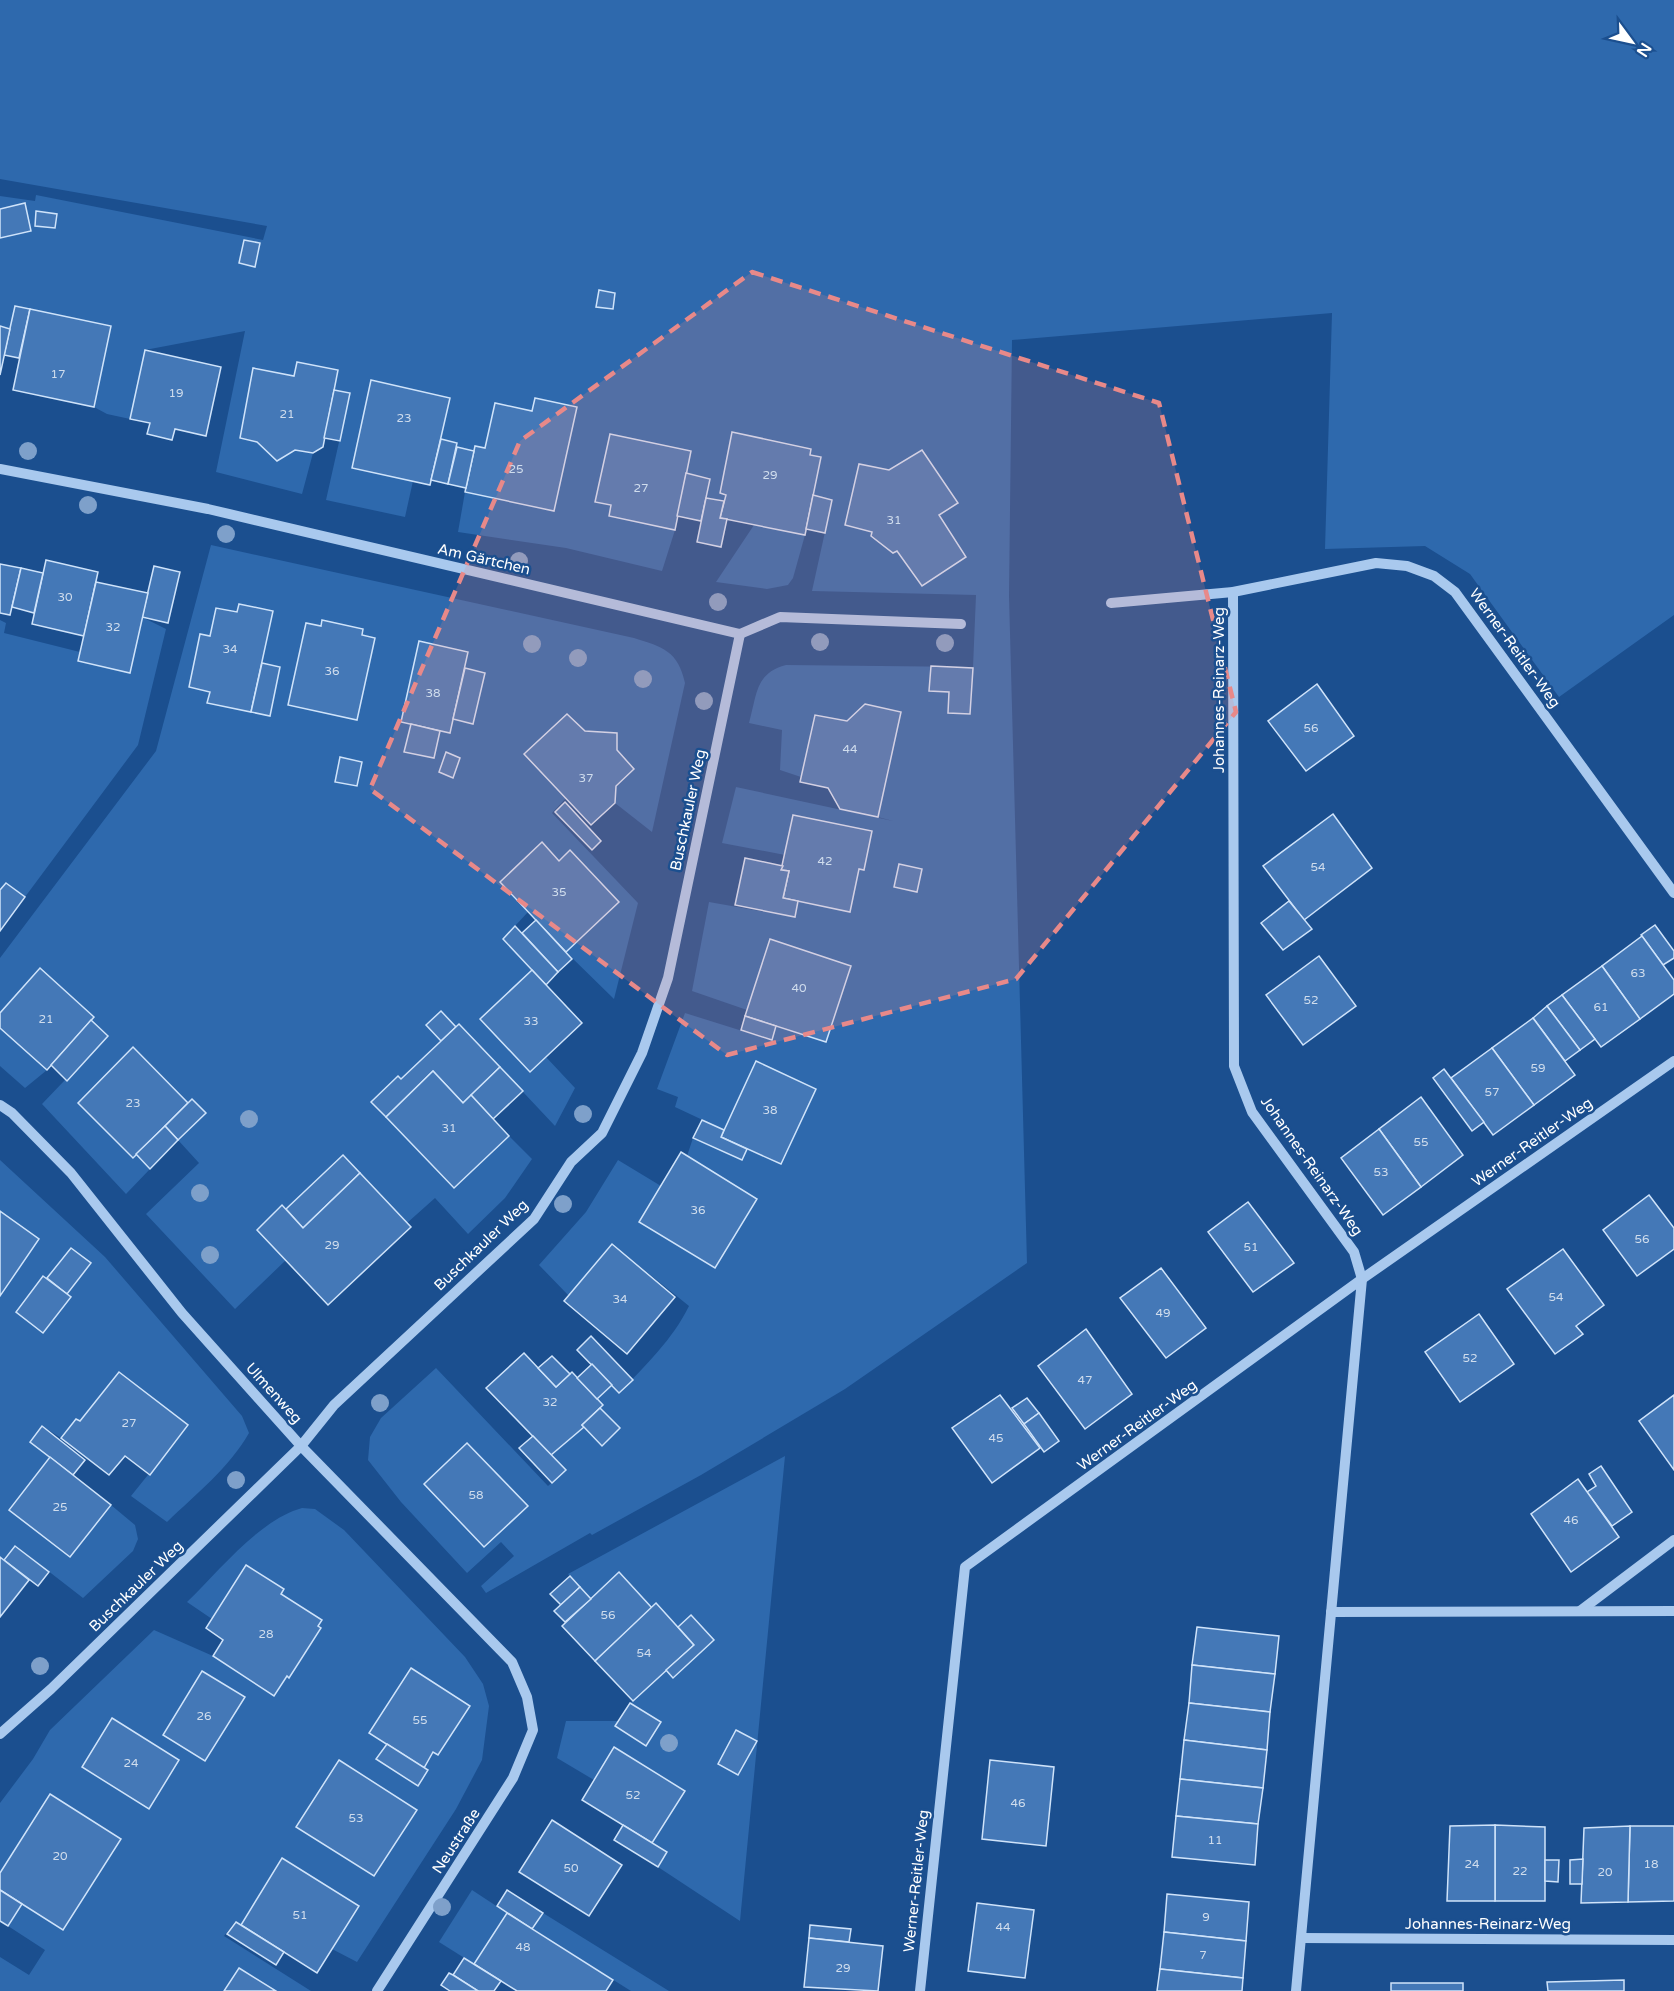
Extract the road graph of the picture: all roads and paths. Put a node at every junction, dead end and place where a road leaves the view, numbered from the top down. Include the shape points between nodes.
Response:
1 (0, 469) edge
2 (1233, 592) junction
3 (1111, 603) dead end
4 (961, 624) dead end
5 (740, 634) junction
6 (1674, 893) edge
7 (1674, 1061) edge
8 (0, 1106) edge
9 (1362, 1278) junction
10 (301, 1446) junction
11 (1674, 1540) edge
12 (1674, 1611) edge
13 (1331, 1612) junction
14 (1580, 1612) junction
15 (527, 1697) joint
16 (0, 1734) edge
17 (1301, 1938) junction
18 (1674, 1940) edge
19 (377, 1991) edge
20 (920, 1991) edge
21 (1296, 1991) edge

1 - 5 street, Am Gärtchen via 208,509
2 - 3 street, Werner-Reitler-Weg
2 - 6 street, Werner-Reitler-Weg via 1376,563 1407,566 1434,576 1455,592
2 - 9 street, Johannes-Reinarz-Weg via 1234,1066 1252,1112 1354,1252
4 - 5 street via 780,617
5 - 10 street, Buschkauler Weg via 668,978 642,1053 602,1133 571,1162 534,1219 334,1406
7 - 9 street, Werner-Reitler-Weg
8 - 10 street, Ulmenweg via 12,1113 71,1173 182,1313
9 - 13 street, Johannes-Reinarz-Weg
9 - 20 street, Werner-Reitler-Weg via 965,1568
10 - 15 street, Ulmenweg via 512,1662
10 - 16 street, Buschkauler Weg
11 - 14 street
12 - 14 street
13 - 14 street
13 - 17 street, Johannes-Reinarz-Weg
15 - 19 street, Neustraße via 533,1730 513,1778
17 - 18 street, Johannes-Reinarz-Weg
17 - 21 street, Johannes-Reinarz-Weg

